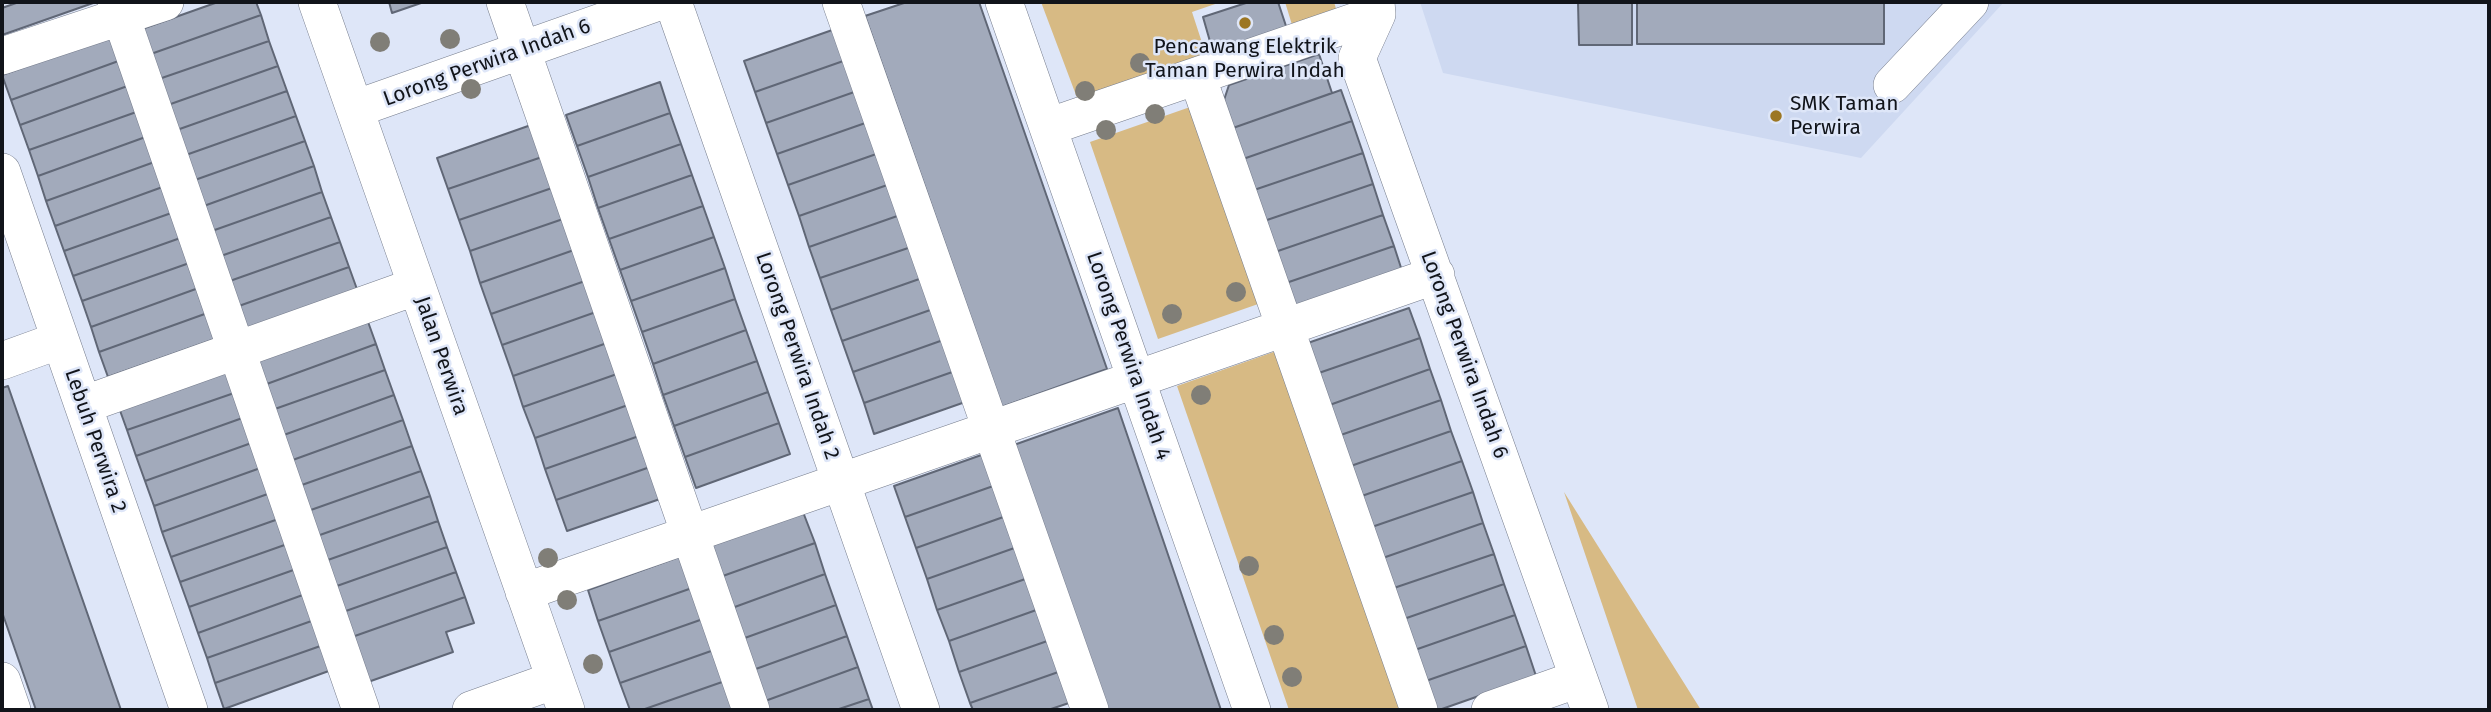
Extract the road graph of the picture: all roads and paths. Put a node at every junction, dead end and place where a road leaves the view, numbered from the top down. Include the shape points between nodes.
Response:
1 (164, 2) edge
2 (317, 2) edge
3 (505, 2) edge
4 (658, 2) edge
5 (673, 2) edge
6 (841, 2) edge
7 (1004, 2) edge
8 (1970, 2) edge
9 (1377, 8) edge
10 (119, 9) edge
11 (521, 50) junction
12 (2, 55) edge
13 (1197, 76) junction
14 (1892, 86) dead end
15 (355, 109) junction
16 (1048, 127) junction
17 (2, 172) edge
18 (1436, 275) junction
19 (417, 286) junction
20 (1285, 328) junction
21 (60, 340) junction
22 (237, 350) junction
23 (2, 361) edge
24 (1136, 380) junction
25 (83, 405) junction
26 (991, 430) junction
27 (841, 482) junction
28 (690, 535) junction
29 (524, 592) junction
30 (2, 681) edge
31 (560, 695) edge
32 (1584, 695) edge
33 (12, 710) edge
34 (189, 710) edge
35 (361, 710) edge
36 (471, 710) edge
37 (751, 710) edge
38 (921, 710) edge
39 (1090, 710) edge
40 (1252, 710) edge
41 (1419, 710) edge
42 (1490, 710) edge

1 - 10 street
2 - 15 street, Jalan Perwira
3 - 11 street
4 - 11 street, Lorong Perwira Indah 6
5 - 27 street, Lorong Perwira Indah 2
6 - 26 street
7 - 16 street, Lorong Perwira Indah 4
8 - 14 street
9 - 13 street
9 - 18 street, Lorong Perwira Indah 6 via 1357,58
10 - 12 street
10 - 22 street
11 - 15 street, Lorong Perwira Indah 6
11 - 28 street
13 - 16 street
13 - 20 street
15 - 19 street, Jalan Perwira
16 - 24 street, Lorong Perwira Indah 4
17 - 21 street, Lebuh Perwira 2
18 - 20 street
18 - 32 street, Lorong Perwira Indah 6
19 - 22 street
19 - 29 street, Jalan Perwira
20 - 24 street
20 - 41 street
21 - 23 street
21 - 25 street, Lebuh Perwira 2
22 - 25 street
22 - 35 street
24 - 26 street
24 - 40 street, Lorong Perwira Indah 4
25 - 34 street, Lebuh Perwira 2
26 - 27 street
26 - 39 street
27 - 28 street
27 - 38 street, Lorong Perwira Indah 2
28 - 29 street
28 - 37 street
29 - 31 street, Jalan Perwira
30 - 33 street
31 - 36 street
32 - 42 street

